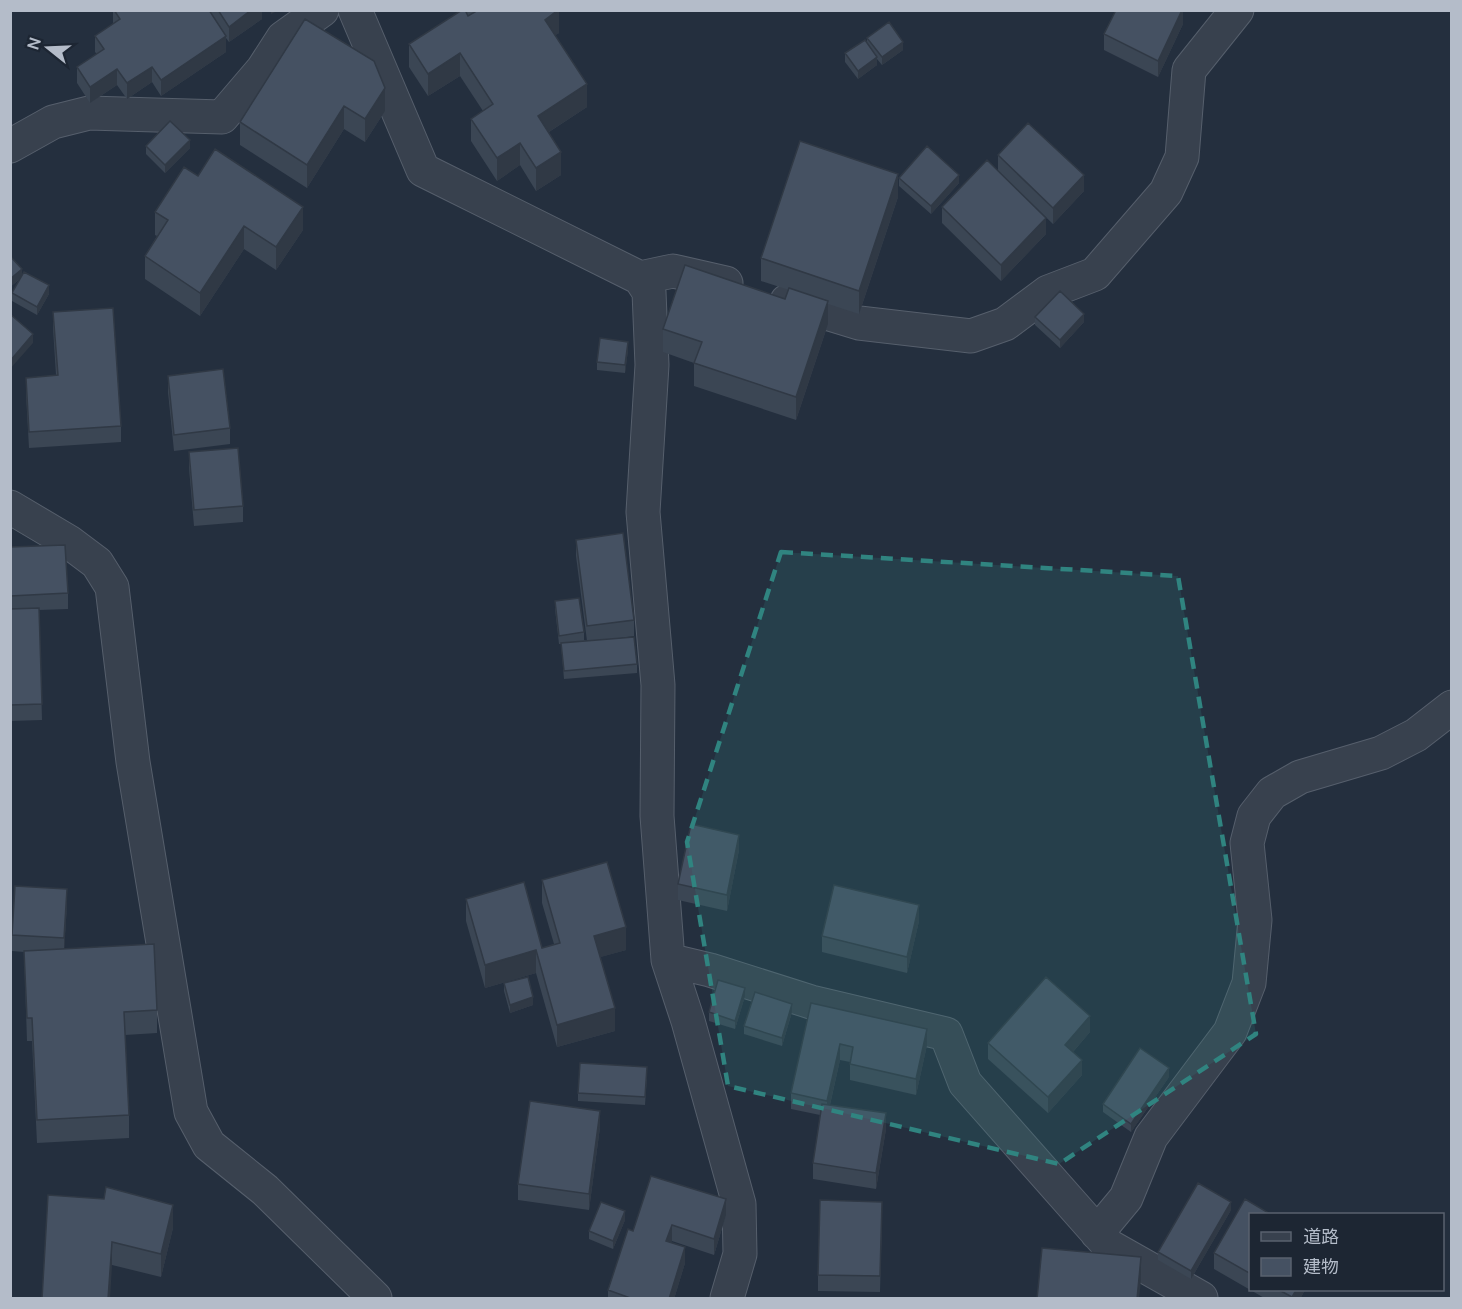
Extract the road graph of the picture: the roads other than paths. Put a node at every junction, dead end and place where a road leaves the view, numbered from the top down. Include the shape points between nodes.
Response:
1 (322, 10) edge
2 (355, 10) edge
3 (1238, 10) edge
4 (10, 146) edge
5 (640, 278) junction
6 (10, 507) edge
7 (1452, 707) edge
8 (668, 960) junction
9 (1097, 1233) junction
10 (375, 1299) edge
11 (727, 1299) edge
12 (1201, 1299) edge

1 - 4 street via 283,38 263,69 222,117 89,113 53,122
2 - 5 street via 423,170
3 - 5 street via 1189,70 1182,157 1166,192 1095,274 1048,292 1005,324 971,336 859,323 704,276 673,271
5 - 8 street via 649,292 652,364 643,512 658,685 657,816
6 - 10 street via 96,563 112,587 133,762 191,1112 209,1145 265,1190
7 - 9 street via 1416,735 1381,753 1300,777 1272,793 1254,816 1247,843 1255,920 1249,983 1230,1032 1151,1137 1126,1198
8 - 9 street via 710,969 811,1002 946,1034 965,1083
8 - 11 street via 739,1204 740,1254
9 - 12 street via 1109,1246

